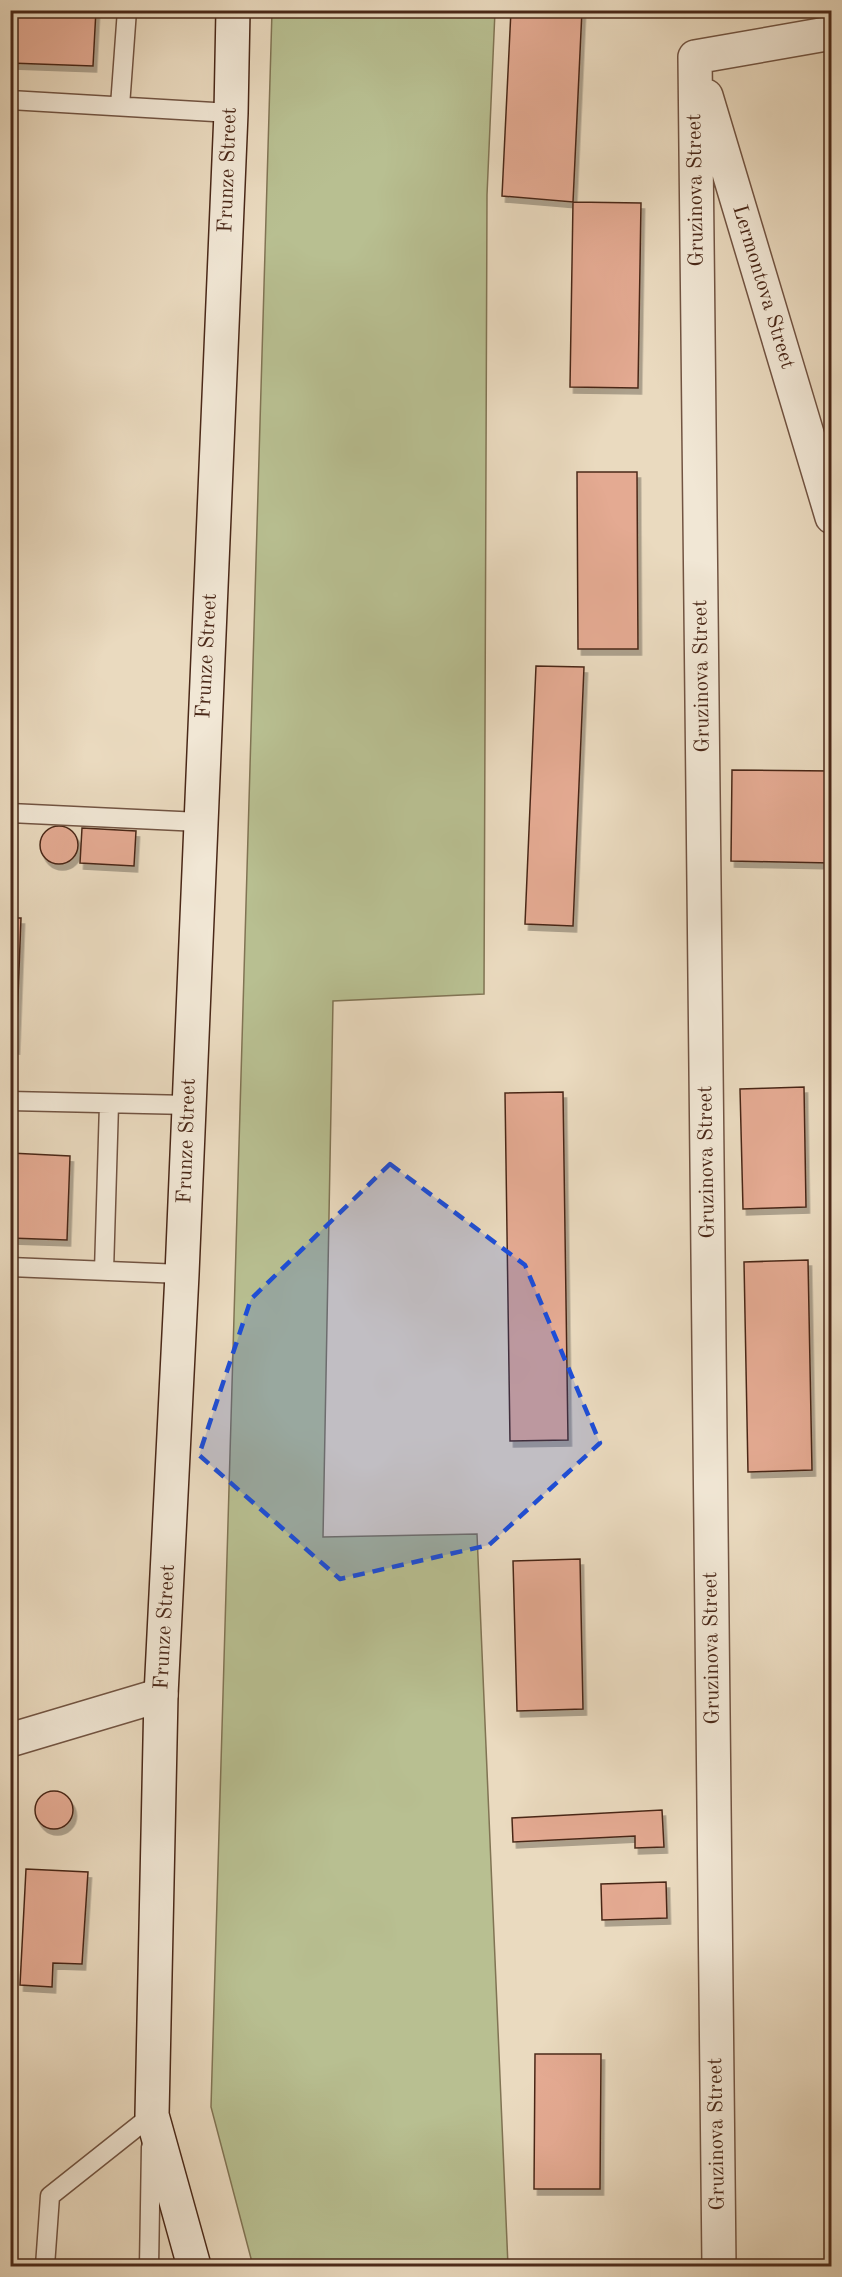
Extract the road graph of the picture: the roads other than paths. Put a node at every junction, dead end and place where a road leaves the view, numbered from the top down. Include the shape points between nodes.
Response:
1 (128, 10) edge
2 (233, 10) edge
3 (831, 33) edge
4 (695, 57) junction
5 (10, 99) edge
6 (120, 106) junction
7 (231, 113) junction
8 (831, 517) edge
9 (10, 813) edge
10 (200, 822) junction
11 (10, 1101) edge
12 (109, 1104) junction
13 (189, 1105) junction
14 (10, 1267) edge
15 (105, 1271) junction
16 (182, 1274) junction
17 (161, 1695) junction
18 (10, 1740) edge
19 (152, 2115) junction
20 (45, 2266) edge
21 (148, 2266) edge
22 (194, 2266) edge
23 (719, 2266) edge

1 - 6 lane
2 - 7 street, Frunze Street
3 - 4 street
4 - 8 street, Lermontova Street
4 - 23 street, Gruzinova Street
5 - 6 lane
6 - 7 lane
7 - 10 street, Frunze Street
9 - 10 lane
10 - 13 street, Frunze Street
11 - 12 lane
12 - 13 lane
12 - 15 lane
13 - 16 street, Frunze Street
14 - 15 lane
15 - 16 lane
16 - 17 street, Frunze Street
17 - 18 street
17 - 19 street, Frunze Street
19 - 20 lane via 50,2196
19 - 21 lane
19 - 22 street, Frunze Street

